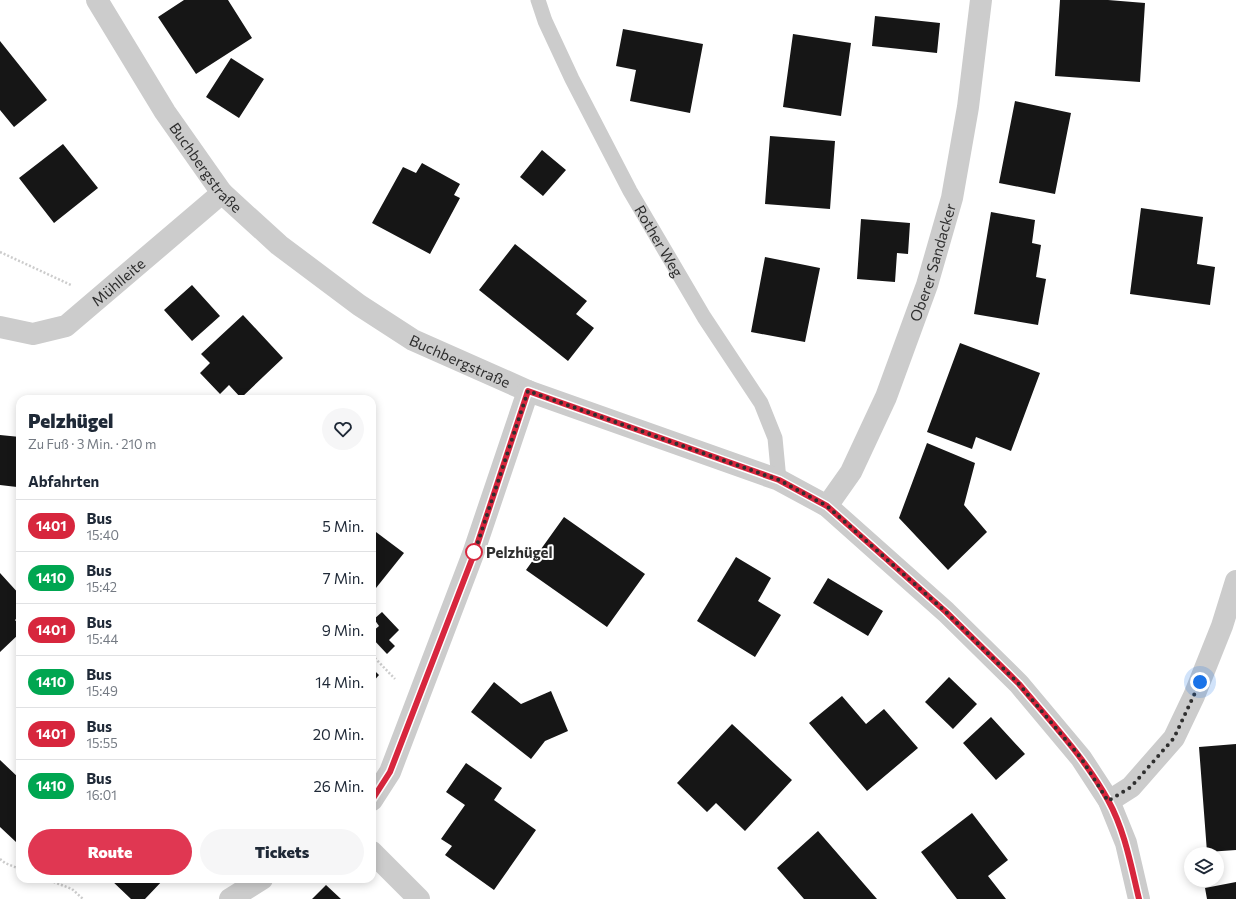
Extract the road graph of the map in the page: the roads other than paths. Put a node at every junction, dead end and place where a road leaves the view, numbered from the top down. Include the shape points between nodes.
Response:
1 (97, 0) edge
2 (538, 0) edge
3 (981, 0) edge
4 (222, 193) junction
5 (0, 327) edge
6 (528, 391) junction
7 (779, 480) junction
8 (827, 506) junction
9 (1236, 581) edge
10 (376, 794) edge
11 (1108, 801) junction
12 (376, 856) edge
13 (256, 883) edge
14 (230, 899) edge
15 (419, 899) edge
16 (1139, 899) edge

1 - 4 street, Buchbergstraße via 165,112
2 - 7 lane, Rother Weg via 545,22 572,79 630,192 704,317 761,403 775,438
3 - 8 street, Oberer Sandacker via 968,108 952,198 927,285 886,397 851,472
4 - 5 street, Mühlleite via 66,326 33,334
4 - 6 street, Buchbergstraße via 278,245 359,305 413,340
6 - 7 street, Buchbergstraße
6 - 10 street via 471,562 390,772
7 - 8 street, Buchbergstraße
8 - 11 street, Buchbergstraße via 946,612 1019,684 1081,758
9 - 11 street via 1200,682 1174,738 1131,787
11 - 16 street, Buchbergstraße via 1126,843
12 - 15 street
13 - 14 street

